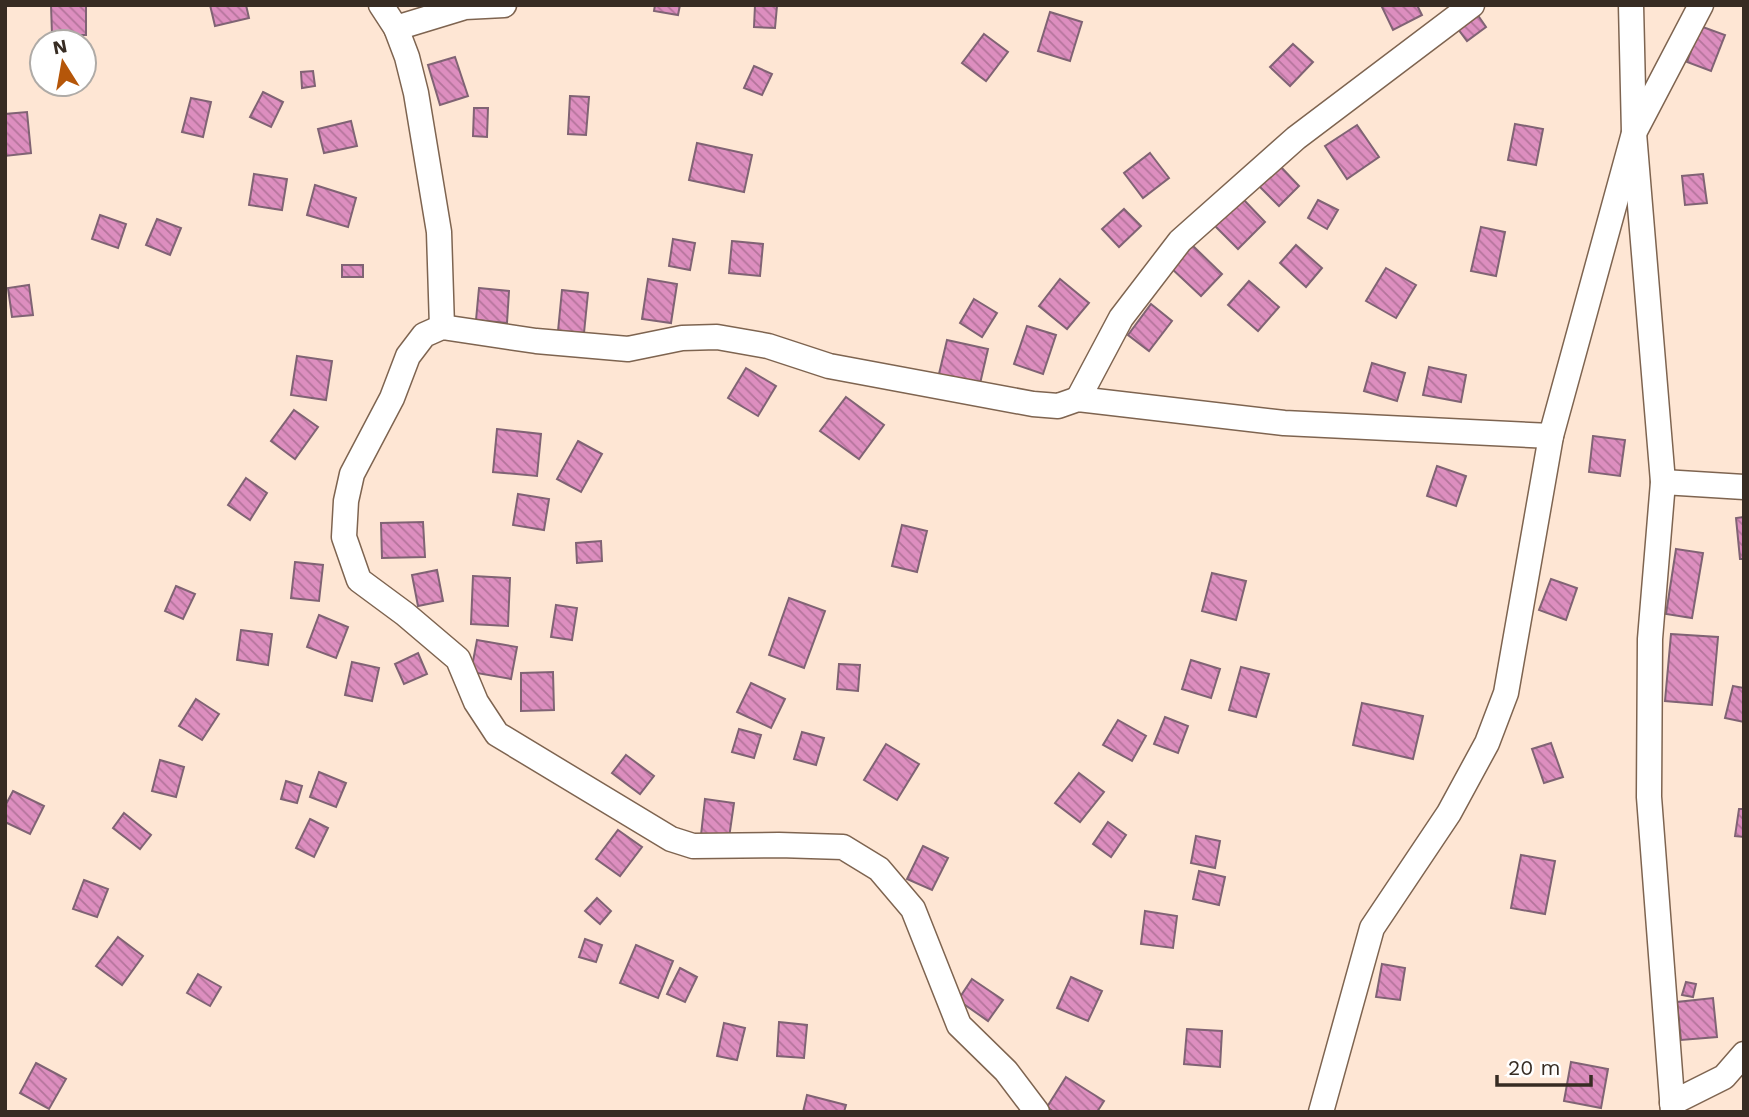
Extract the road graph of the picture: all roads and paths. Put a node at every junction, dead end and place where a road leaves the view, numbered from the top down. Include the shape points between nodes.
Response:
1 (381, 5) edge
2 (505, 5) edge
3 (1472, 5) edge
4 (1630, 5) edge
5 (1701, 5) edge
6 (396, 28) junction
7 (1634, 132) junction
8 (442, 327) junction
9 (1077, 399) junction
10 (1551, 436) junction
11 (1663, 482) junction
12 (1744, 486) edge
13 (1744, 1054) edge
14 (1673, 1108) edge
15 (1037, 1112) edge
16 (1321, 1112) edge

1 - 6 street
2 - 6 street via 465,7
3 - 9 street via 1296,138 1180,241 1121,318
4 - 7 street
5 - 7 street
6 - 8 street via 416,93 439,232
7 - 10 street
7 - 11 street
8 - 9 street via 628,349 682,338 717,337 768,346 829,366 1033,404 1058,406
8 - 15 street via 424,335 408,356 392,398 352,474 344,537 359,580 458,659 476,702 497,734 671,839 693,846 843,847 879,869 913,909 959,1025 1006,1071
9 - 10 street via 1284,423
10 - 16 street via 1506,693 1487,743 1449,813 1372,928
11 - 12 street
11 - 14 street via 1650,639 1649,797
13 - 14 street via 1724,1077

